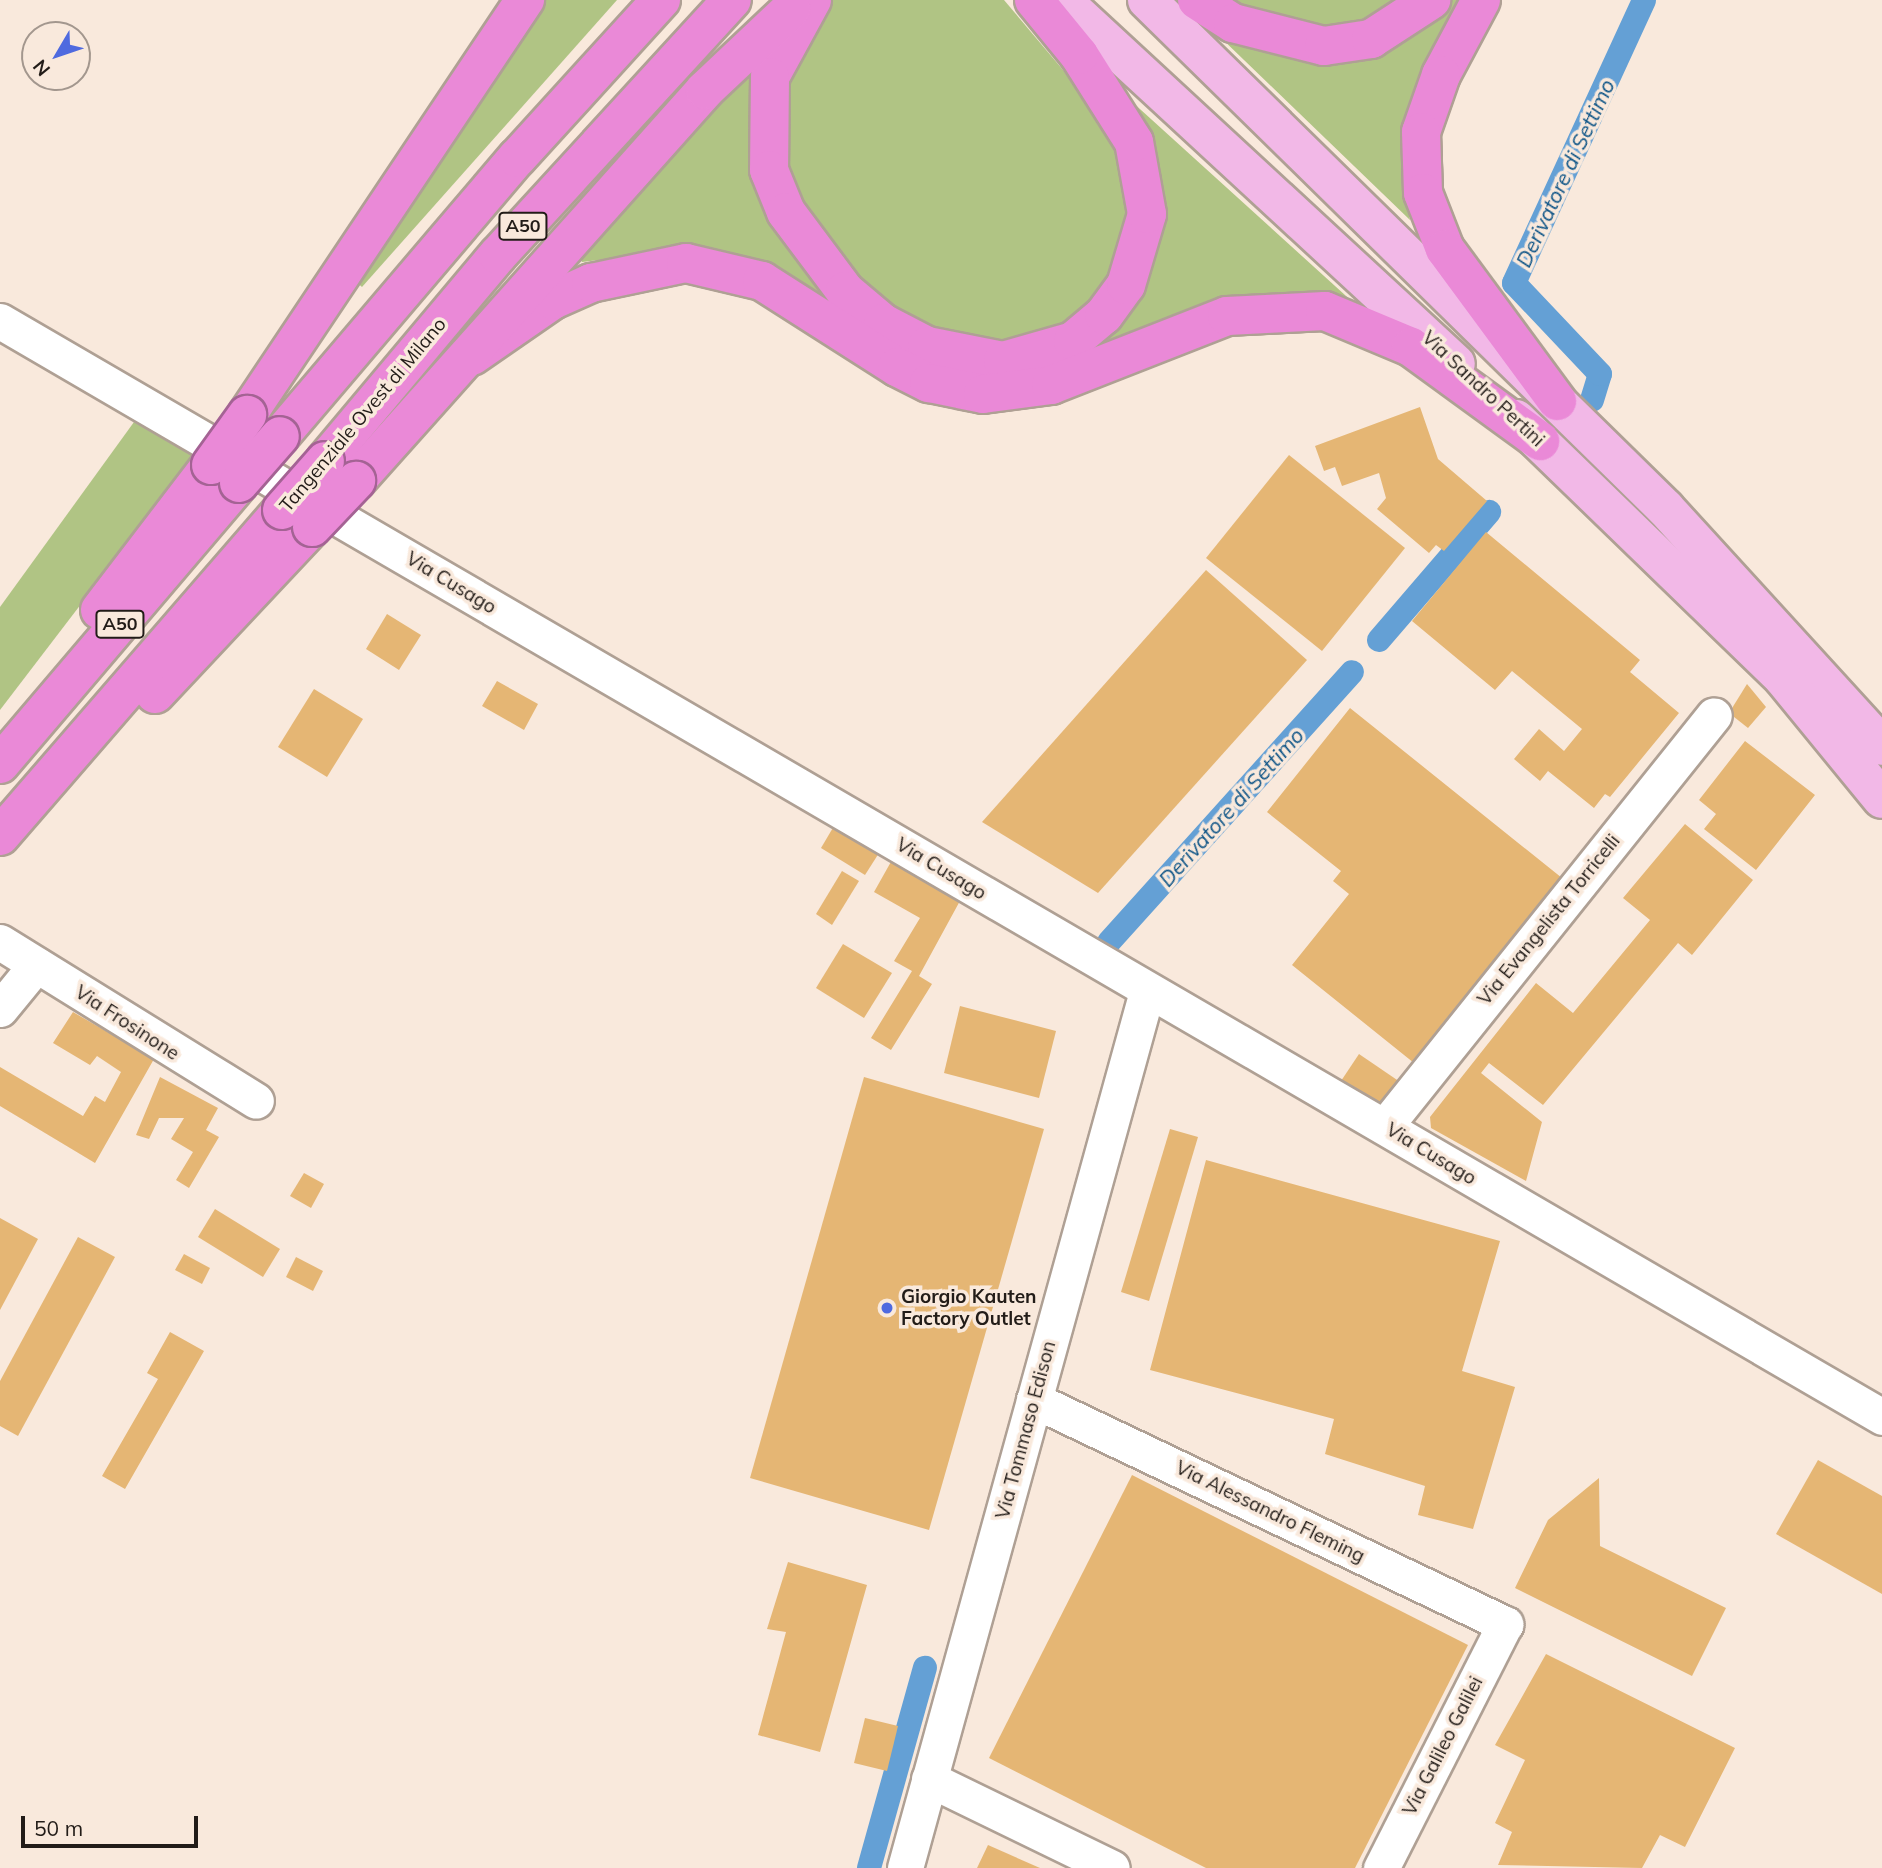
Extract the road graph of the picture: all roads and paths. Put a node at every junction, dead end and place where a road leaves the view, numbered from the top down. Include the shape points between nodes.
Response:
1 (525, 0) edge
2 (661, 0) edge
3 (732, 0) edge
4 (801, 0) edge
5 (813, 0) edge
6 (1034, 0) edge
7 (1062, 0) edge
8 (1147, 0) edge
9 (1197, 0) edge
10 (1431, 0) edge
11 (1481, 0) edge
12 (0, 321) edge
13 (472, 356) junction
14 (1557, 401) junction
15 (1539, 441) junction
16 (340, 471) junction
17 (225, 474) junction
18 (1714, 715) dead end
19 (1882, 746) edge
20 (10, 752) edge
21 (1882, 799) edge
22 (0, 836) edge
23 (0, 942) edge
24 (36, 965) junction
25 (1147, 991) junction
26 (0, 1009) edge
27 (256, 1101) dead end
28 (1385, 1126) junction
29 (1034, 1399) junction
30 (1882, 1417) edge
31 (1505, 1624) joint
32 (929, 1779) junction
33 (905, 1868) edge
34 (1112, 1868) edge
35 (1381, 1868) edge

1 - 17 highway, bridge via 247,415
2 - 17 highway, A50, bridge via 517,158 280,436
3 - 16 highway, Tangenziale Ovest di Milano / A50 via 498,255
4 - 13 highway via 705,90
5 - 6 highway via 770,77 769,170 786,212 845,291 883,323 927,346 1003,362 1062,346 1104,315 1126,285 1147,214 1144,175 1114,105
7 - 15 main road, Via Sandro Pertini
8 - 14 main road
9 - 10 highway via 1233,23 1324,46 1371,39
11 - 14 highway via 1441,75 1421,132 1423,193 1445,249
12 - 25 street, Via Cusago
13 - 15 highway via 553,300 591,283 686,263 762,281 897,367 929,383 983,394 1051,385 1227,316 1312,310 1361,321 1411,347
13 - 16 highway
14 - 19 main road via 1805,656
15 - 21 main road, Via Sandro Pertini via 1783,678
16 - 22 highway, Tangenziale Ovest di Milano / A50, bridge
17 - 20 highway, A50
18 - 28 street, Via Evangelista Torricelli
23 - 24 street, Via Frosinone
24 - 26 street
24 - 27 street, Via Frosinone
25 - 28 street, Via Cusago
25 - 29 street, Via Tommaso Edison
28 - 30 street, Via Cusago
29 - 31 street, Via Alessandro Fleming
29 - 32 street, Via Tommaso Edison
31 - 35 street, Via Galileo Galilei
32 - 33 street, Via Tommaso Edison
32 - 34 street

